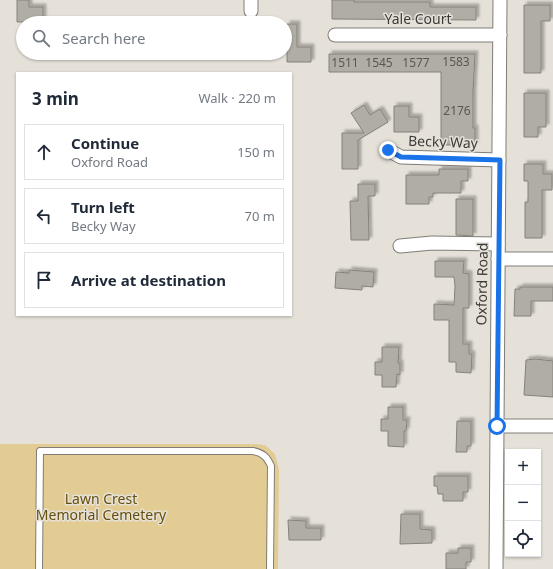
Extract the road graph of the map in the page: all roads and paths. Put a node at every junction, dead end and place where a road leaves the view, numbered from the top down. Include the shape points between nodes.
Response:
1 (500, 0) edge
2 (335, 35) dead end
3 (500, 35) junction
4 (388, 150) dead end
5 (500, 160) junction
6 (498, 244) junction
7 (400, 246) dead end
8 (498, 259) junction
9 (553, 259) edge
10 (497, 426) junction
11 (553, 426) edge
12 (39, 569) edge
13 (270, 569) edge
14 (496, 569) edge

1 - 3 street, Oxford Road
2 - 3 street, Yale Court
3 - 5 street, Oxford Road
4 - 5 street, Becky Way via 401,157
5 - 6 street, Oxford Road
6 - 7 street via 432,243
6 - 8 street, Oxford Road
8 - 9 street
8 - 10 street, Oxford Road
10 - 11 street
10 - 14 street, Oxford Road
12 - 13 lane via 40,451 254,451 267,458 270,466

